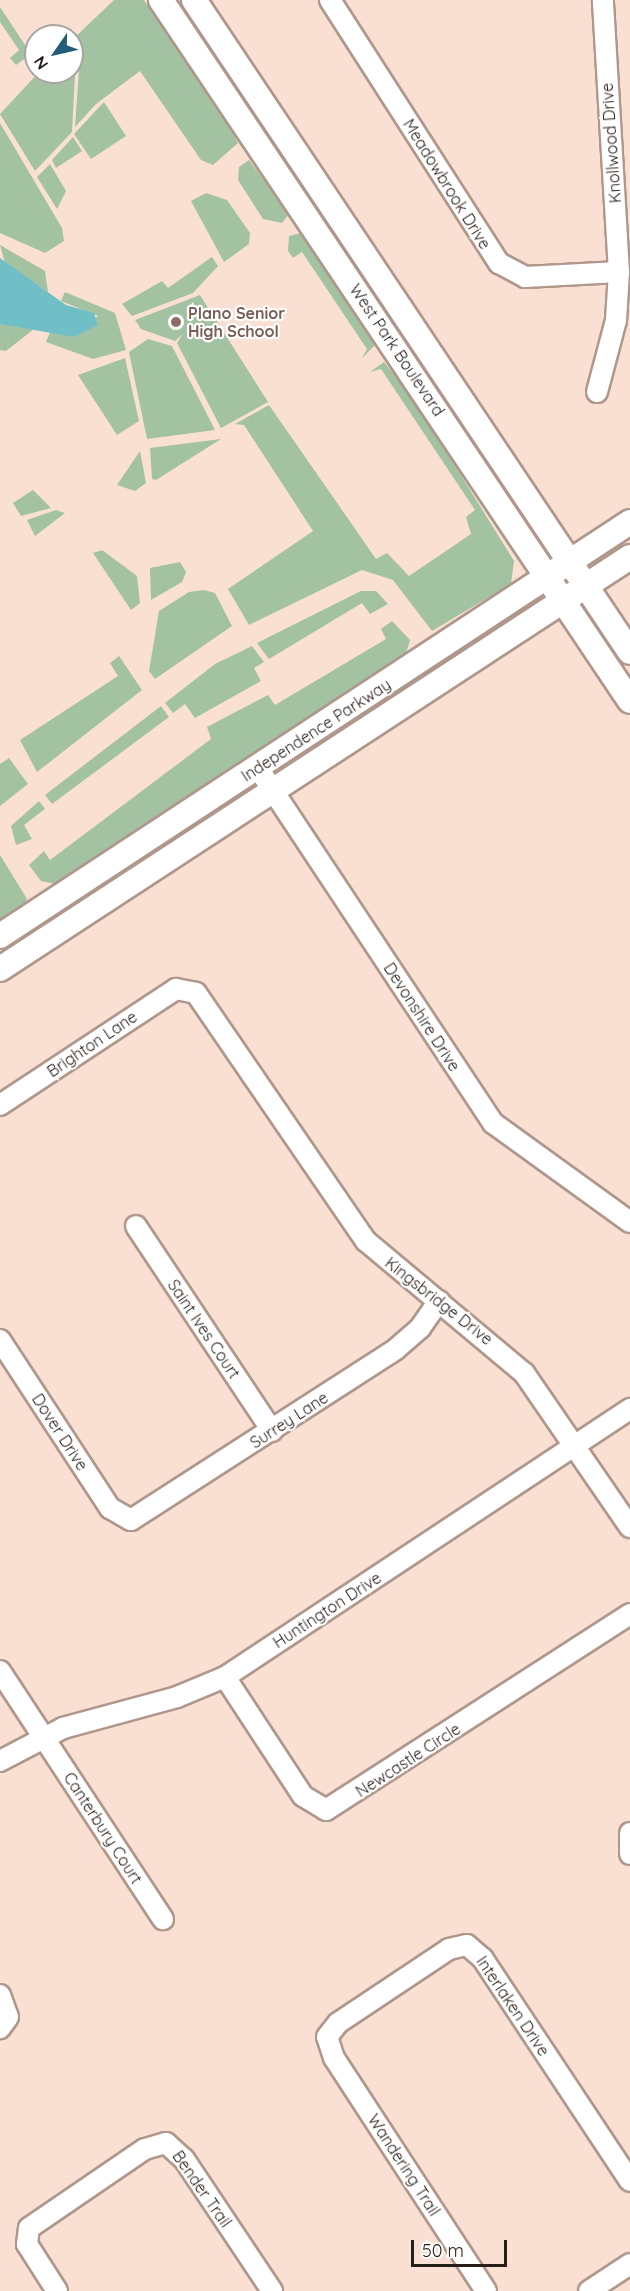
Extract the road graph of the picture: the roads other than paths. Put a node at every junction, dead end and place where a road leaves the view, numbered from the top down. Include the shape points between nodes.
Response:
1 (161, 0) edge
2 (194, 0) edge
3 (330, 0) edge
4 (603, 0) edge
5 (619, 272) junction
6 (597, 392) dead end
7 (630, 522) edge
8 (630, 557) edge
9 (571, 562) junction
10 (549, 577) junction
11 (587, 586) junction
12 (564, 600) junction
13 (630, 652) edge
14 (432, 653) junction
15 (447, 677) junction
16 (630, 701) edge
17 (258, 768) junction
18 (273, 791) junction
19 (0, 936) edge
20 (0, 969) edge
21 (186, 987) joint
22 (0, 1105) edge
23 (630, 1222) edge
24 (136, 1226) dead end
25 (439, 1301) junction
26 (0, 1340) edge
27 (630, 1409) edge
28 (272, 1431) junction
29 (577, 1446) junction
30 (124, 1520) joint
31 (630, 1527) edge
32 (630, 1614) edge
33 (0, 1671) edge
34 (225, 1677) junction
35 (42, 1736) junction
36 (0, 1761) edge
37 (163, 1919) dead end
38 (0, 1995) edge
39 (0, 2028) edge
40 (327, 2037) joint
41 (630, 2181) edge
42 (630, 2264) edge
43 (57, 2291) edge
44 (272, 2291) edge
45 (486, 2291) edge
46 (589, 2291) edge

1 - 10 main road, West Park Boulevard
2 - 9 main road, West Park Boulevard
3 - 5 street, Meadowbrook Drive via 499,263 525,277
4 - 5 street, Knollwood Drive
5 - 6 street, Knollwood Drive via 616,320
7 - 9 main road, Independence Parkway
8 - 11 main road, Independence Parkway
9 - 10 main road, Independence Parkway
9 - 11 main road, West Park Boulevard
10 - 12 main road, West Park Boulevard
10 - 14 main road, Independence Parkway
11 - 12 main road, Independence Parkway
11 - 13 main road, West Park Boulevard
12 - 15 main road, Independence Parkway
12 - 16 main road, West Park Boulevard
14 - 15 main road
14 - 17 main road, Independence Parkway
15 - 18 main road, Independence Parkway
17 - 18 street, Devonshire Drive
17 - 19 main road, Independence Parkway
18 - 20 main road, Independence Parkway
18 - 23 street, Devonshire Drive via 493,1123
21 - 22 street, Brighton Lane via 168,994
21 - 25 street, Kingsbridge Drive via 206,1004 360,1234 384,1260
24 - 28 street, Saint Ives Court
25 - 28 street, Surrey Lane via 420,1328 396,1349
25 - 29 street, Kingsbridge Drive via 524,1373
26 - 30 street, Dover Drive via 110,1508
27 - 29 street, Huntington Drive
28 - 30 street, Surrey Lane via 140,1517
29 - 31 street, Kingsbridge Drive
29 - 34 street, Huntington Drive
32 - 34 street, Newcastle Circle via 326,1810 303,1796
33 - 35 street, Canterbury Court
34 - 35 street, Huntington Drive
35 - 36 street, Huntington Drive
35 - 37 street, Canterbury Court
38 - 39 street via 8,2017
40 - 41 street, Interlaken Drive via 338,2024 448,1949 467,1945 483,1959
40 - 45 street, Wandering Trail via 333,2058
42 - 46 street
43 - 44 street, Bender Trail via 25,2236 145,2149 166,2143 184,2159

